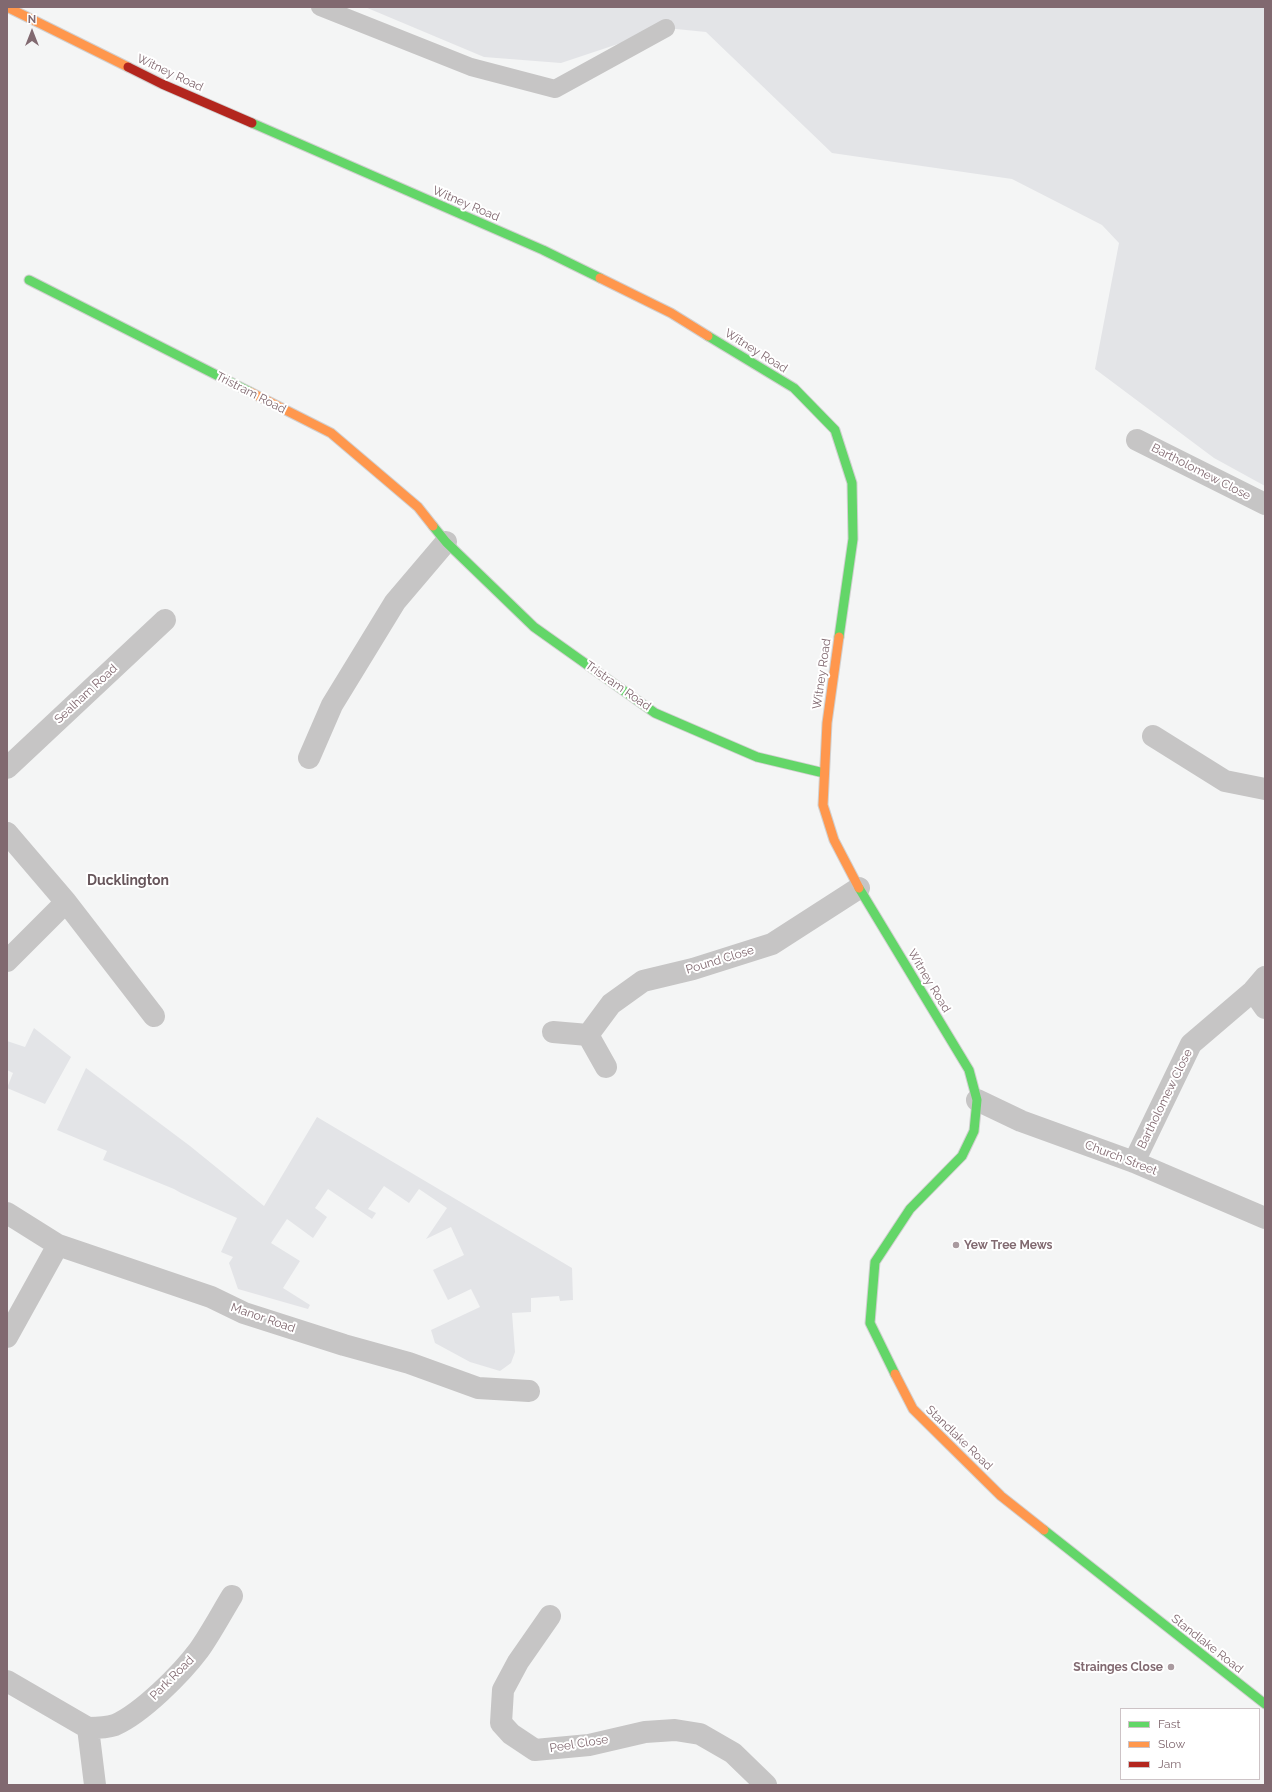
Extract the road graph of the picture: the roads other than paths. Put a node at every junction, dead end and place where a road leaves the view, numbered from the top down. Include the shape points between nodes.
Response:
1 (8, 7) edge
2 (320, 7) edge
3 (666, 28) dead end
4 (29, 280) dead end
5 (1137, 440) dead end
6 (1265, 504) edge
7 (446, 542) junction
8 (165, 620) dead end
9 (1153, 736) dead end
10 (309, 758) dead end
11 (7, 768) edge
12 (824, 773) junction
13 (1265, 790) edge
14 (7, 833) edge
15 (859, 888) junction
16 (66, 902) junction
17 (7, 962) edge
18 (1261, 992) edge
19 (154, 1016) dead end
20 (553, 1032) dead end
21 (588, 1035) junction
22 (606, 1067) dead end
23 (977, 1100) junction
24 (1134, 1162) junction
25 (7, 1213) edge
26 (1265, 1218) edge
27 (58, 1245) junction
28 (7, 1337) edge
29 (528, 1392) dead end
30 (232, 1596) dead end
31 (550, 1616) dead end
32 (7, 1681) edge
33 (1265, 1704) edge
34 (88, 1728) junction
35 (95, 1785) edge
36 (766, 1785) edge

1 - 12 street, Witney Road via 162,84 542,250 671,313 794,388 834,430 852,483 853,539 827,723
2 - 3 lane via 472,67 555,90
4 - 7 street, Tristram Road via 330,433 418,508
5 - 6 street, Bartholomew Close
7 - 10 street via 395,602 332,705
7 - 12 street, Tristram Road via 534,627 655,713 757,757
8 - 11 street, Sealham Road
9 - 13 street via 1225,781
12 - 15 street, Witney Road via 823,805 834,840
14 - 16 street
15 - 21 street, Pound Close via 772,944 693,969 643,981 611,1004
15 - 23 street, Witney Road via 969,1070
16 - 17 street
16 - 19 street
18 - 24 street, Bartholomew Close via 1191,1044
20 - 21 street
21 - 22 street
23 - 24 street, Church Street via 1021,1122
23 - 33 street, Standlake Road via 974,1131 962,1156 910,1209 875,1262 870,1323 913,1409 1001,1496
24 - 26 street, Church Street
25 - 27 street, Manor Road
27 - 28 street
27 - 29 street, Manor Road via 211,1297 244,1313 409,1363 478,1388
30 - 34 street, Park Road via 198,1651 161,1690 139,1709 115,1724 103,1728
31 - 36 street, Peel Close via 518,1662 503,1690 501,1723 511,1734 535,1750 589,1745 646,1732 674,1730 700,1734 733,1753
32 - 34 street
34 - 35 street

